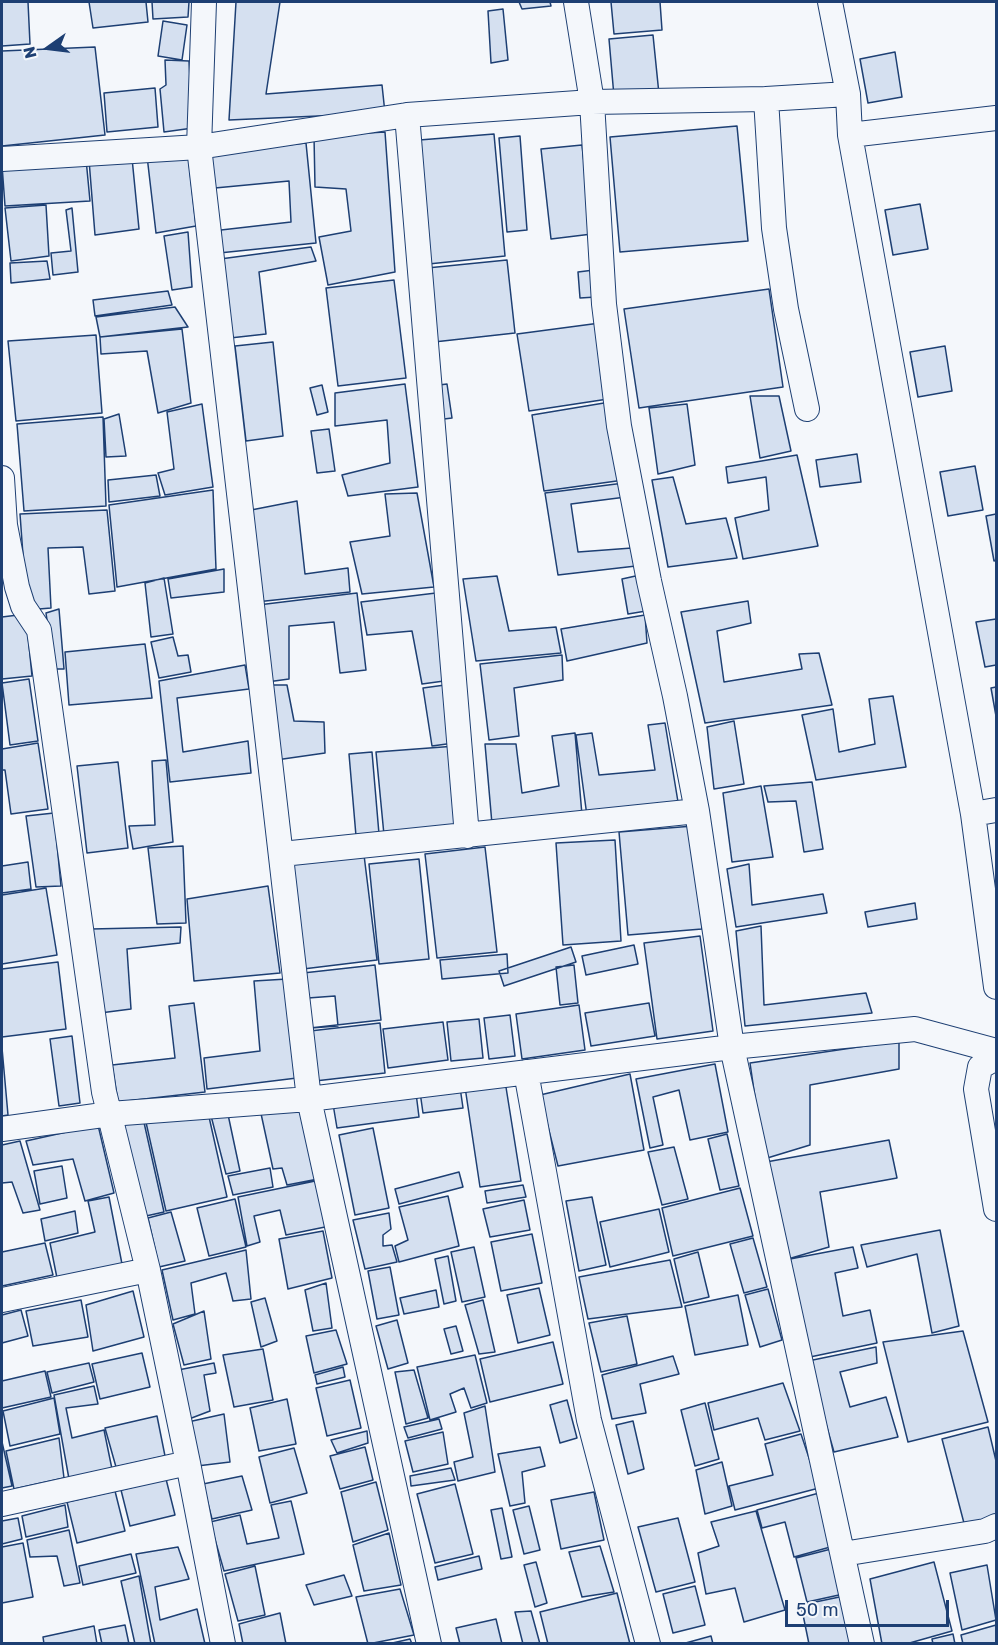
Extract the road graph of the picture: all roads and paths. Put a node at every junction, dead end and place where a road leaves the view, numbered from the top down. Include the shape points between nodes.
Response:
1 (204, 2) edge
2 (576, 2) edge
3 (831, 2) edge
4 (848, 94) junction
5 (766, 99) junction
6 (592, 102) junction
7 (407, 115) junction
8 (996, 118) edge
9 (850, 135) junction
10 (199, 147) junction
11 (2, 159) edge
12 (807, 409) dead end
13 (2, 478) edge
14 (697, 811) junction
15 (985, 812) edge
16 (467, 836) junction
17 (282, 854) junction
18 (996, 987) edge
19 (732, 1047) junction
20 (996, 1051) edge
21 (996, 1058) edge
22 (526, 1072) junction
23 (309, 1099) junction
24 (110, 1114) junction
25 (2, 1130) edge
26 (996, 1209) edge
27 (148, 1270) junction
28 (2, 1300) edge
29 (188, 1463) junction
30 (2, 1504) edge
31 (996, 1526) edge
32 (843, 1554) junction
33 (223, 1644) edge
34 (429, 1644) edge
35 (648, 1644) edge
36 (862, 1644) edge

1 - 10 street
2 - 6 street
3 - 4 street
4 - 5 street
4 - 9 street
5 - 6 street
5 - 12 street via 774,228
6 - 7 street
6 - 14 street via 604,304 619,426
7 - 10 street
7 - 16 street
8 - 9 street
9 - 15 street
10 - 11 street
10 - 17 street
13 - 24 street via 5,525 17,587 22,606 39,630
14 - 16 street
14 - 19 street
15 - 18 street
16 - 17 street
17 - 23 street
19 - 20 street via 915,1029
19 - 22 street
19 - 32 street
21 - 26 street via 980,1067 976,1089
22 - 23 street
22 - 35 street via 588,1420
23 - 24 street
23 - 34 street
24 - 25 street
24 - 27 street
27 - 28 street
27 - 29 street
29 - 30 street
29 - 33 street
31 - 32 street
32 - 36 street

